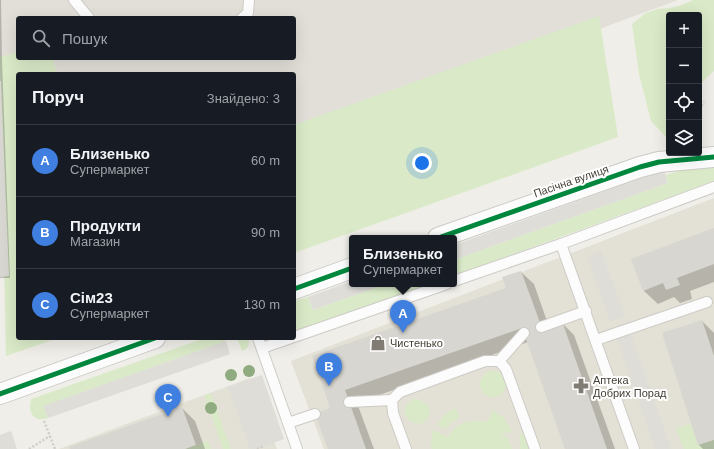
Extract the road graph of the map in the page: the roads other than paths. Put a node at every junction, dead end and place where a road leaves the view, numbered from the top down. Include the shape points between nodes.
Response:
1 (74, 0) edge
2 (249, 0) edge
3 (87, 16) edge
4 (244, 16) edge
5 (714, 157) edge
6 (714, 187) edge
7 (447, 235) edge
8 (561, 244) junction
9 (349, 269) edge
10 (457, 280) edge
11 (296, 287) edge
12 (438, 287) edge
13 (707, 302) dead end
14 (586, 311) junction
15 (542, 327) dead end
16 (524, 333) dead end
17 (296, 336) edge
18 (149, 340) edge
19 (259, 340) edge
20 (285, 340) edge
21 (596, 340) junction
22 (262, 348) junction
23 (498, 362) junction
24 (0, 394) edge
25 (392, 400) junction
26 (349, 402) dead end
27 (315, 414) dead end
28 (288, 423) junction
29 (296, 449) edge
30 (406, 449) edge
31 (535, 449) edge
32 (634, 449) edge

1 - 3 lane
2 - 4 lane via 248,13
5 - 7 street, Пасічна вулиця via 659,162 640,167
6 - 8 lane
8 - 10 lane
8 - 14 lane
9 - 11 street
12 - 17 lane
13 - 21 lane
14 - 15 lane
14 - 21 lane
16 - 23 lane
18 - 24 street
19 - 22 lane
20 - 22 lane
21 - 32 lane
22 - 28 lane
23 - 25 lane via 485,361 400,392
23 - 31 lane via 506,369
25 - 26 lane
25 - 30 lane via 393,413
27 - 28 lane
28 - 29 lane

